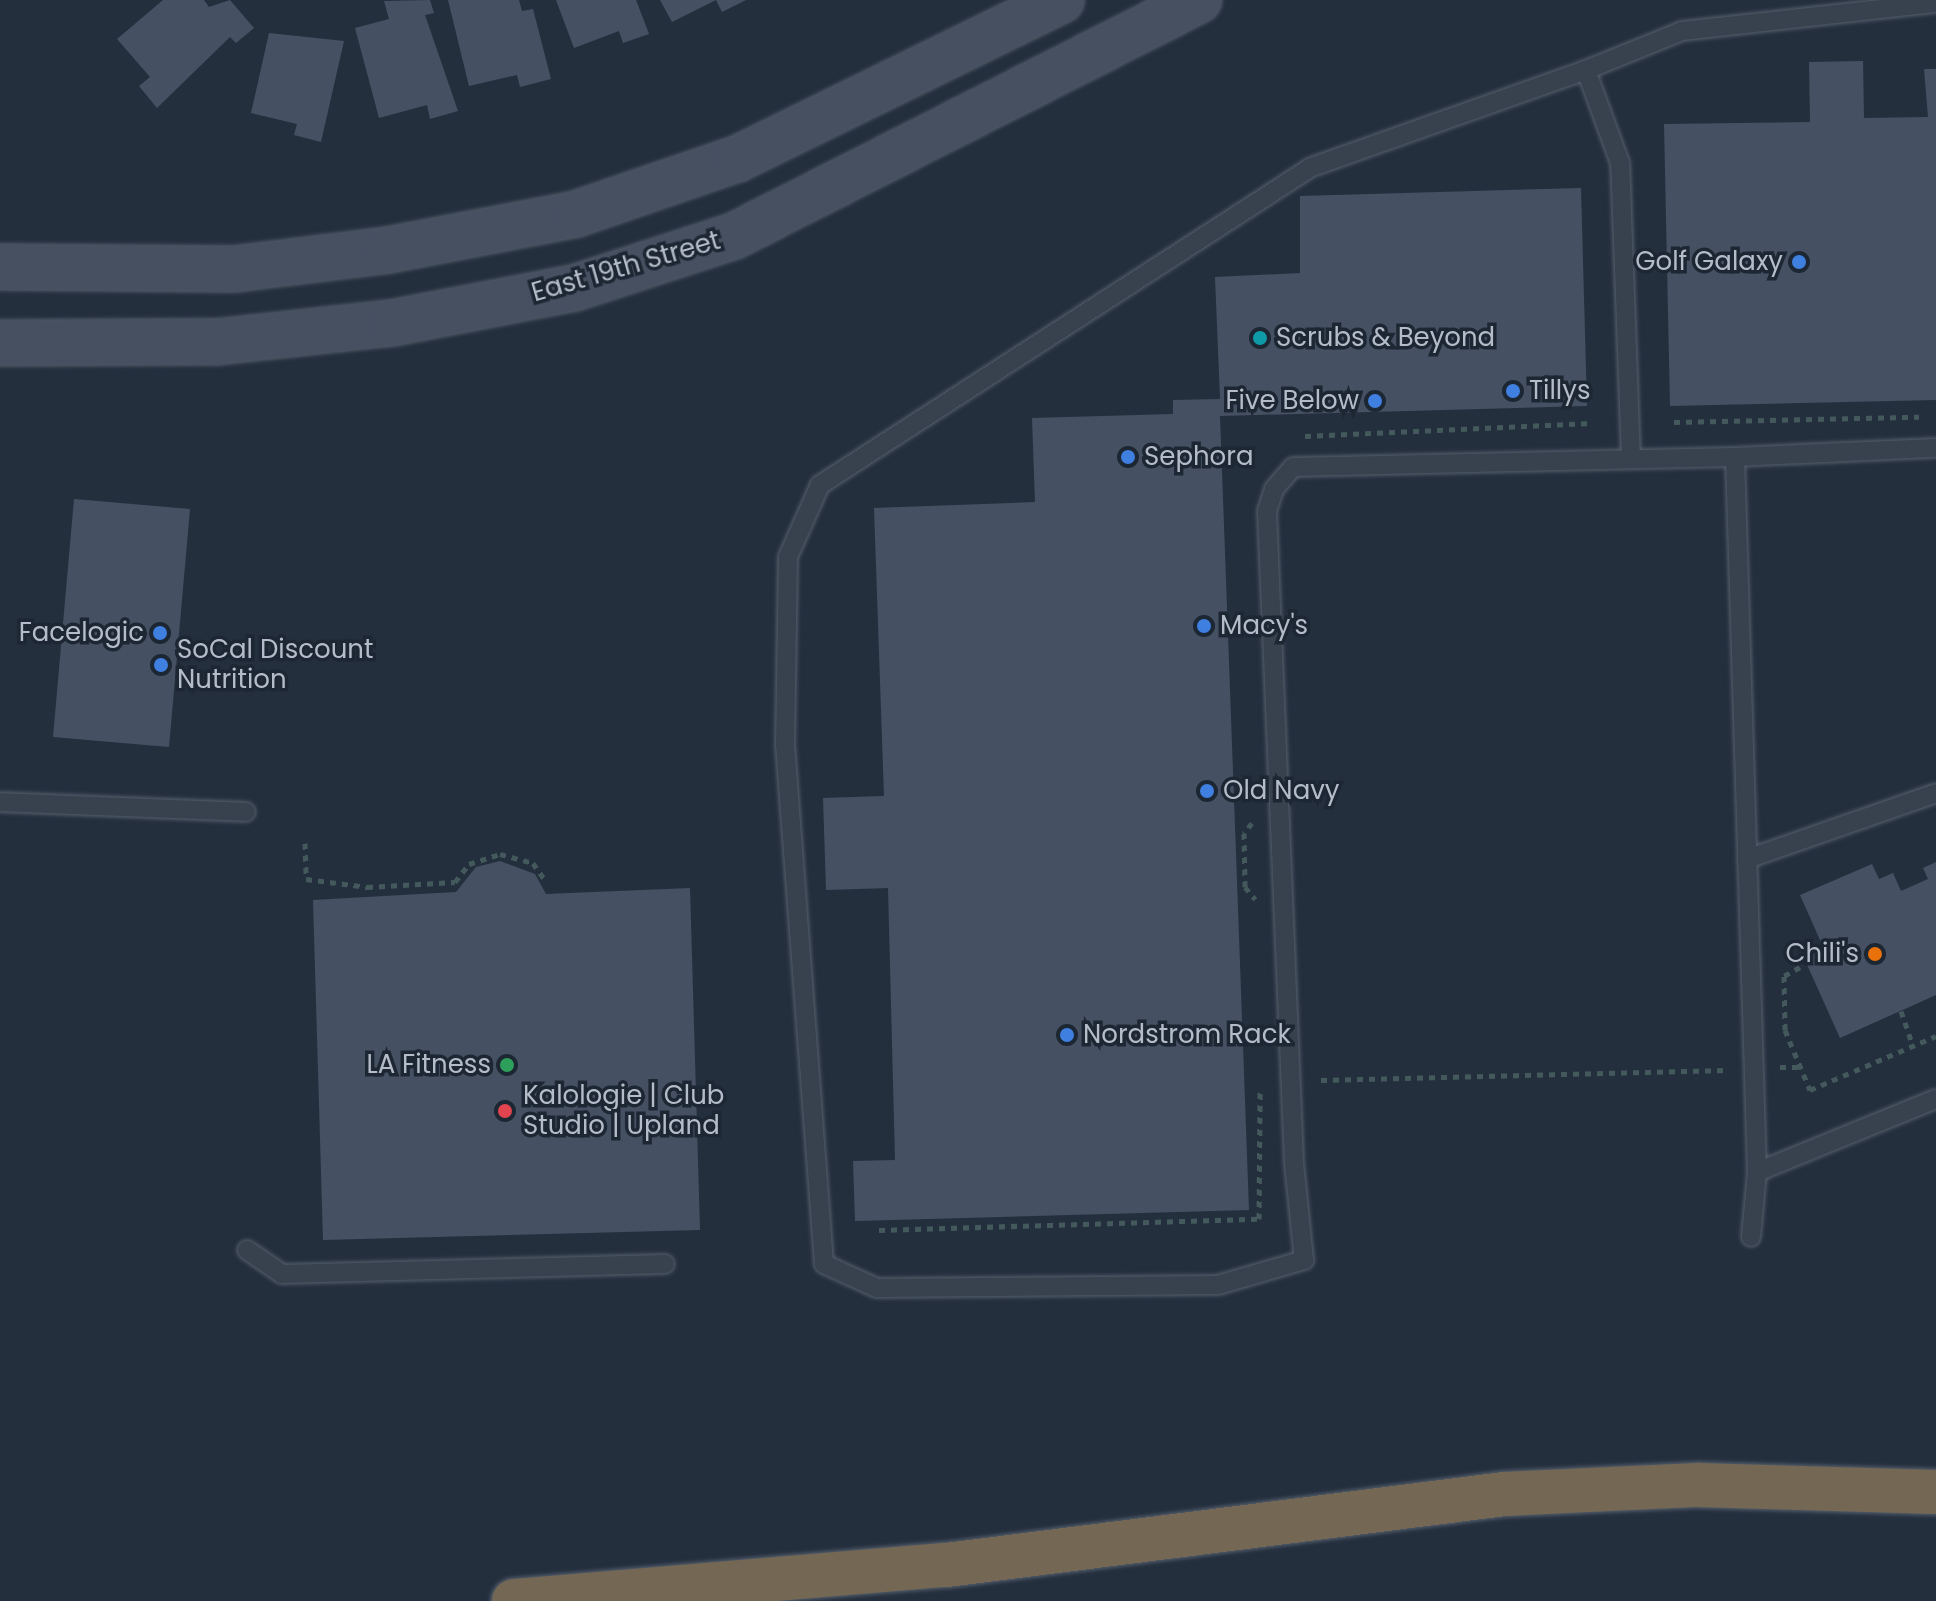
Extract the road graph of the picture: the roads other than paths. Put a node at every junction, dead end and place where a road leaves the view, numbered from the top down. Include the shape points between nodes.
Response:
1 (1061, 0) edge
2 (1199, 0) edge
3 (1936, 3) edge
4 (1586, 70) junction
5 (0, 267) edge
6 (0, 343) edge
7 (1936, 448) edge
8 (1735, 457) junction
9 (1631, 459) junction
10 (1936, 793) edge
11 (0, 802) edge
12 (246, 812) dead end
13 (1747, 859) junction
14 (1936, 1099) edge
15 (1757, 1172) junction
16 (1751, 1237) dead end
17 (247, 1250) dead end
18 (665, 1264) dead end
19 (1936, 1492) edge
20 (514, 1601) edge

1 - 5 main road via 737,159 576,214 388,250 234,269
2 - 6 main road, East 19th Street via 734,236 574,288 392,323 216,342
3 - 4 lane via 1682,31
4 - 9 lane via 1620,163
4 - 9 lane via 1310,168 820,485 788,557 785,744 824,1264 877,1288 1203,1286 1304,1260 1267,511 1274,489 1293,467
7 - 8 lane
8 - 9 lane
8 - 13 lane
10 - 13 lane via 1862,825
11 - 12 lane
13 - 15 lane
14 - 15 lane
15 - 16 lane
17 - 18 lane via 282,1274
19 - 20 highway via 1698,1485 1504,1494 947,1565

